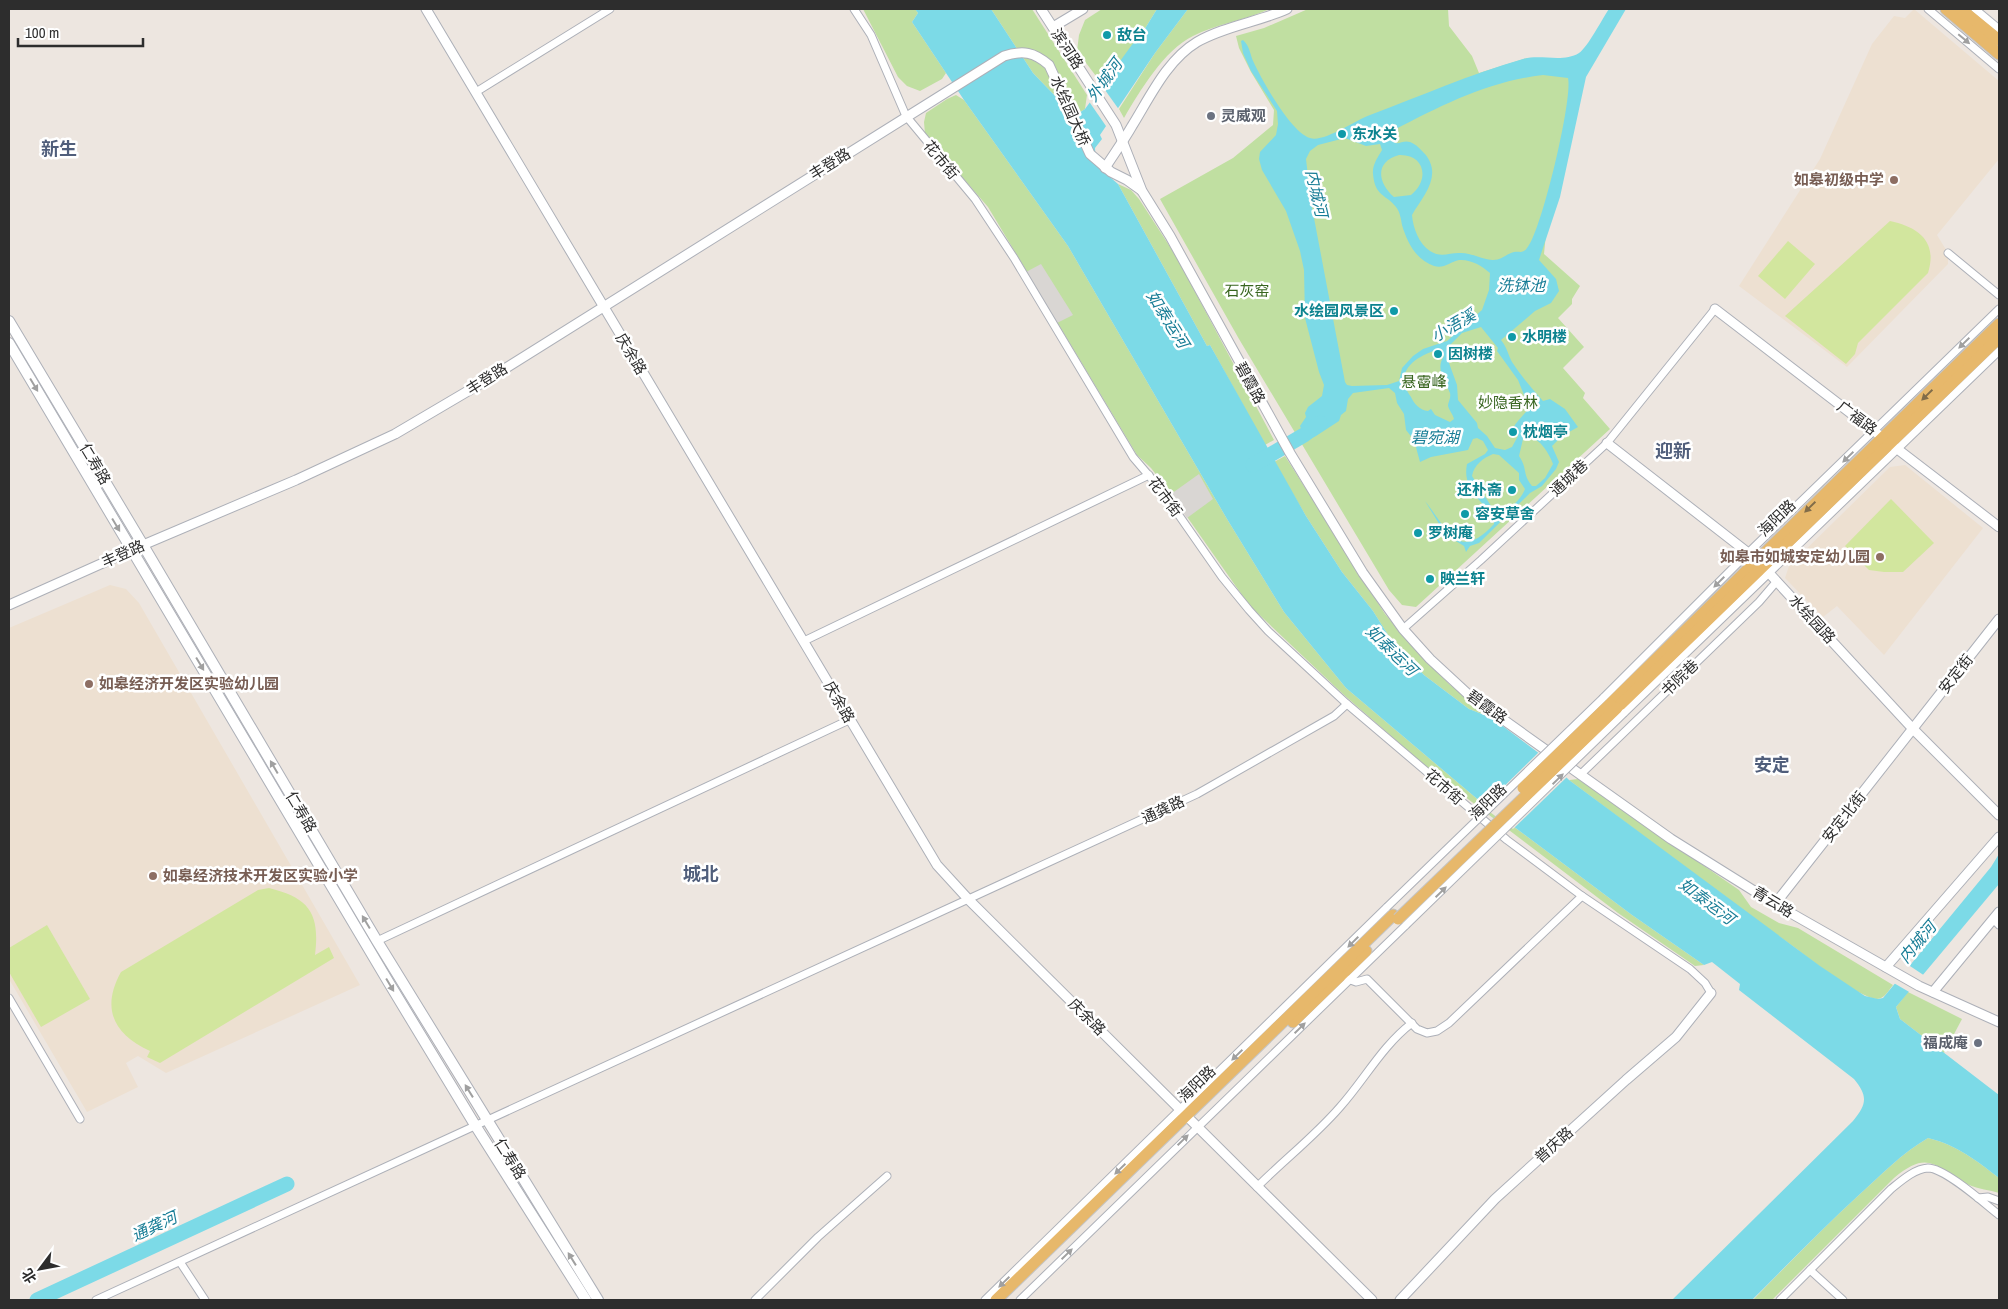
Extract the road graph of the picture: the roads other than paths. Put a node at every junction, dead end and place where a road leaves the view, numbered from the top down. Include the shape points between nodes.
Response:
1 (426, 9) edge
2 (610, 9) edge
3 (854, 9) edge
4 (1041, 9) edge
5 (1084, 9) edge
6 (1287, 9) edge
7 (1928, 9) edge
8 (1946, 9) edge
9 (1961, 9) edge
10 (1975, 9) edge
11 (1053, 27) junction
12 (1999, 29) edge
13 (1999, 40) edge
14 (1999, 54) edge
15 (1999, 69) edge
16 (476, 92) junction
17 (936, 98) joint
18 (906, 116) junction
19 (1123, 140) junction
20 (1102, 165) junction
21 (1142, 191) junction
22 (1948, 253) dead end
23 (1999, 295) edge
24 (603, 306) junction
25 (1715, 309) joint
26 (1999, 309) edge
27 (9, 321) edge
28 (1999, 324) edge
29 (1999, 338) edge
30 (9, 343) edge
31 (1999, 351) edge
32 (1886, 440) junction
33 (1607, 443) junction
34 (1149, 475) junction
35 (1999, 527) edge
36 (143, 545) junction
37 (131, 550) junction
38 (1759, 563) junction
39 (1777, 581) junction
40 (9, 604) edge
41 (1999, 619) edge
42 (1404, 629) junction
43 (804, 641) junction
44 (1347, 704) junction
45 (1614, 706) junction
46 (849, 720) junction
47 (1913, 729) junction
48 (1560, 758) joint
49 (1581, 774) junction
50 (1999, 816) edge
51 (1999, 837) edge
52 (1582, 896) junction
53 (969, 900) junction
54 (1776, 904) junction
55 (1999, 912) edge
56 (1396, 917) junction
57 (1996, 922) edge
58 (377, 941) junction
59 (1886, 967) junction
60 (1341, 971) junction
61 (1711, 992) joint
62 (1933, 992) junction
63 (9, 998) edge
64 (1999, 1022) edge
65 (1412, 1024) junction
66 (80, 1118) dead end
67 (1189, 1118) junction
68 (486, 1120) junction
69 (475, 1126) junction
70 (887, 1176) dead end
71 (1257, 1187) junction
72 (1978, 1198) junction
73 (1998, 1201) edge
74 (1999, 1215) edge
75 (180, 1262) junction
76 (1810, 1270) junction
77 (96, 1300) edge
78 (205, 1300) edge
79 (586, 1300) edge
80 (598, 1300) edge
81 (755, 1300) edge
82 (985, 1300) edge
83 (996, 1300) edge
84 (1007, 1300) edge
85 (1020, 1300) edge
86 (1372, 1300) edge
87 (1400, 1300) edge
88 (1780, 1300) edge
89 (1843, 1300) edge

1 - 16 street, 庆余路
2 - 16 street
3 - 18 street, 花市街 via 871,35
4 - 11 street, 滨河路
5 - 11 street
6 - 19 street via 1214,34 1183,53 1156,85
7 -> 15 street
8 - 14 main road
9 - 13 main road
10 - 12 street
11 - 19 street, 滨河路
16 - 24 street, 庆余路
17 - 18 street, 丰登路
17 - 20 street, 水绘园大桥 via 1004,56 1030,52 1049,65 1090,154
18 - 24 street, 丰登路
18 - 34 street, 花市街 via 975,199 1019,266 1133,457
19 - 20 street
19 - 21 street, 碧霞路
20 - 21 street
21 - 42 street, 碧霞路 via 1290,453 1363,573
22 - 23 street
24 - 36 street, 丰登路 via 395,434
24 - 43 street, 庆余路
25 - 32 street, 广福路
25 - 33 street, 通城巷
26 -> 32 street
27 - 36 main road, 仁寿路
28 -> 32 main road, 海阳路
29 - 32 main road, 海阳路
30 -> 37 main road, 仁寿路
31 - 32 street
32 - 35 street, 广福路
32 - 38 main road, 海阳路
32 - 38 street
33 - 38 street, 水绘园路
33 - 42 street, 通城巷
34 - 43 street
34 - 44 street, 花市街 via 1249,610
36 - 37 street, 丰登路
58 -> 36 main road, 仁寿路
37 - 40 street, 丰登路
37 -> 69 main road, 仁寿路
38 - 39 street, 水绘园路
38 - 45 main road, 海阳路
38 -> 45 street
39 - 47 street, 水绘园路
39 - 49 street, 书院巷
41 - 47 street, 安定街
42 - 48 street, 碧霞路 via 1430,659 1470,696
43 - 46 street, 庆余路
44 - 52 street, 花市街 via 1467,807
44 - 53 street, 通龚路 via 1334,716 1197,794
45 - 56 main road, 海阳路, bridge
45 - 56 street, bridge
46 - 53 street, 庆余路 via 928,854
46 - 58 street
47 - 50 street, 水绘园路
47 - 54 street, 安定北街
48 - 49 street, 青云路
49 - 54 street, 青云路 via 1671,839
51 - 59 street
52 - 61 street, 花市街 via 1690,969
52 - 65 street via 1449,1024 1427,1033
53 - 67 street, 庆余路
53 - 68 street, 通龚路
54 - 59 street, 青云路
55 - 57 street
56 - 60 main road, 海阳路
56 -> 60 street
57 - 62 street
68 -> 58 main road, 仁寿路
59 - 62 street, 青云路
60 - 65 street via 1356,982 1367,979
60 - 67 main road, 海阳路
67 -> 60 street
61 - 87 street, 普庆路 via 1676,1038 1495,1199
62 - 64 street, 青云路
63 - 66 street
65 - 71 street via 1378,1056 1340,1107
67 - 71 street, 庆余路
67 -> 82 street
67 - 83 main road, 海阳路
67 - 84 main road, 海阳路
85 -> 67 street
68 - 69 street, 通龚路
80 -> 68 main road, 仁寿路
69 - 75 street, 通龚路
69 - 79 main road, 仁寿路
70 - 81 street via 818,1237
71 - 86 street, 庆余路
72 - 73 street
72 - 74 street
72 - 76 street via 1947,1175 1929,1168 1912,1174 1891,1189
75 - 77 street, 通龚路
75 - 78 street
76 - 88 street
76 - 89 street

